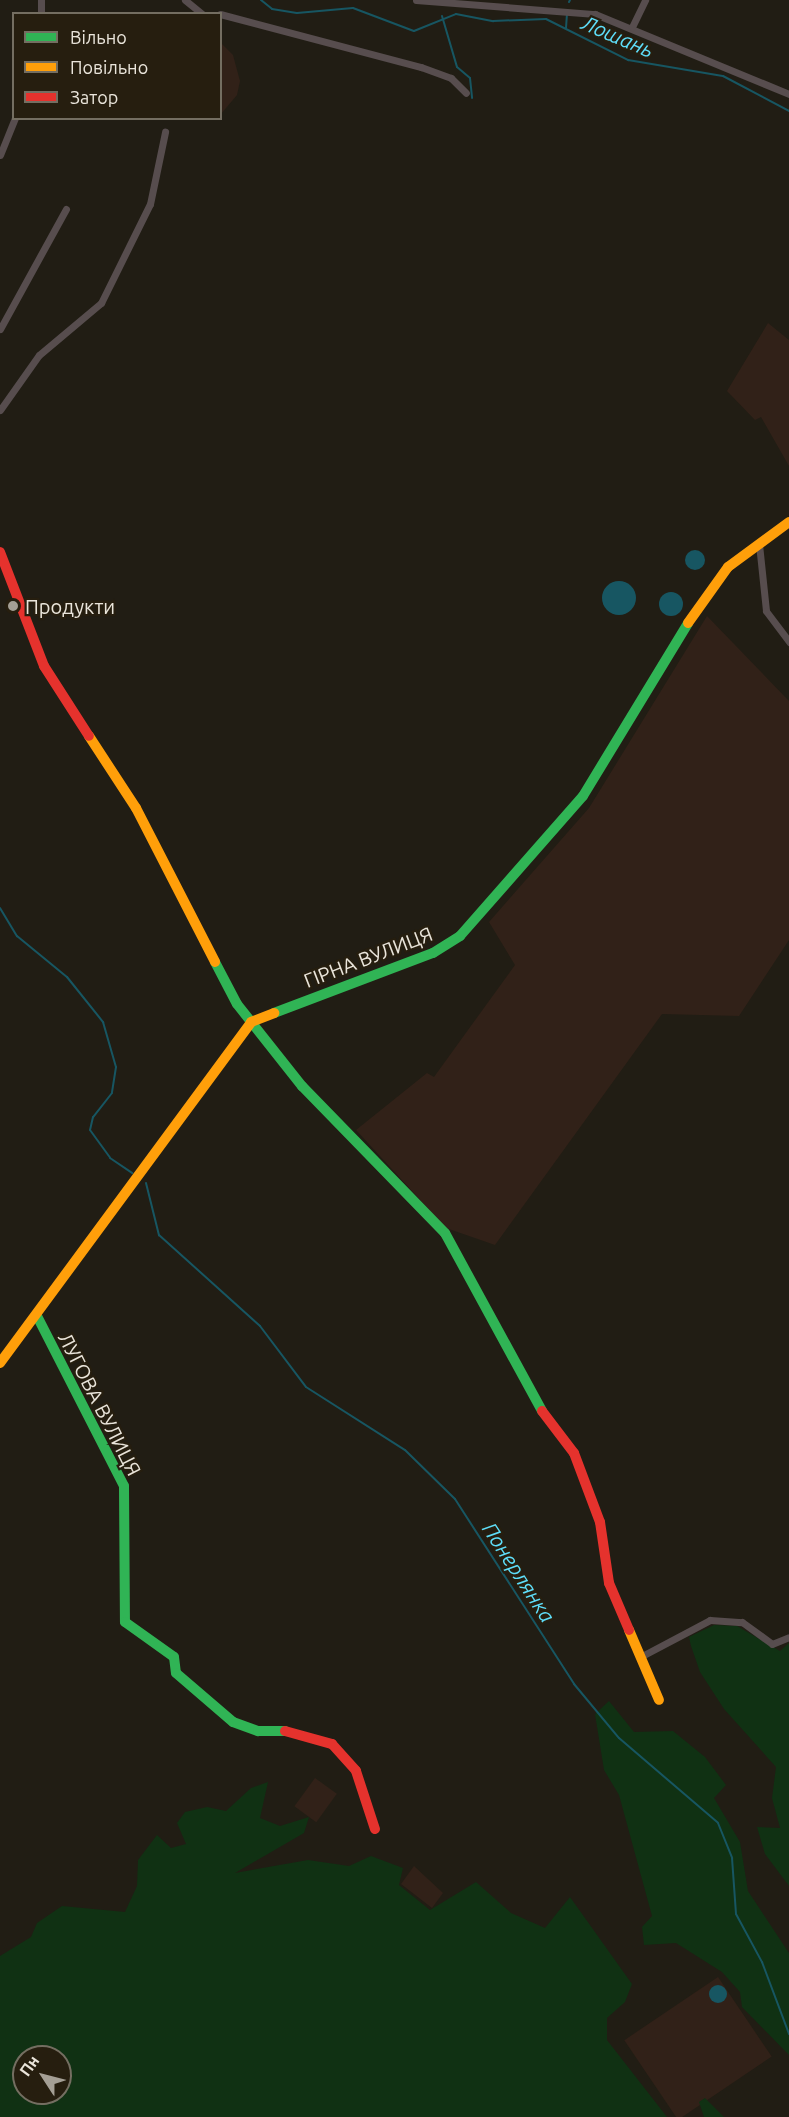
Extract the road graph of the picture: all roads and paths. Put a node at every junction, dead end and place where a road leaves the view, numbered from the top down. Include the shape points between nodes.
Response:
1 (185, 0) edge
2 (416, 0) edge
3 (645, 0) edge
4 (200, 12) edge
5 (222, 15) edge
6 (632, 27) junction
7 (466, 93) dead end
8 (789, 94) edge
9 (14, 120) edge
10 (165, 132) dead end
11 (0, 155) edge
12 (66, 209) dead end
13 (0, 329) edge
14 (0, 410) edge
15 (789, 522) edge
16 (759, 544) junction
17 (0, 552) edge
18 (789, 642) edge
19 (251, 1022) junction
20 (37, 1316) junction
21 (0, 1363) edge
22 (789, 1637) edge
23 (640, 1657) junction
24 (658, 1700) dead end
25 (375, 1829) dead end

1 - 4 street
2 - 6 street via 572,9
3 - 6 street
5 - 7 street via 421,67 451,78
6 - 8 street
9 - 11 street
10 - 14 street via 150,204 101,303 39,355
12 - 13 street
15 - 16 street, ГІРНА ВУЛИЦЯ
16 - 18 street via 766,611
16 - 19 street, ГІРНА ВУЛИЦЯ via 709,588 577,804 460,936 432,953
17 - 19 street via 48,674 136,808 237,1004
19 - 20 street
19 - 23 street via 302,1086 445,1233 544,1415 574,1453 600,1522 609,1583
20 - 21 street
20 - 25 street, ЛУГОВА ВУЛИЦЯ via 123,1486 127,1552 121,1595 125,1622 174,1657 176,1673 233,1722 258,1731 299,1731 332,1744 356,1771
22 - 23 street via 772,1644 742,1622 710,1620
23 - 24 street

